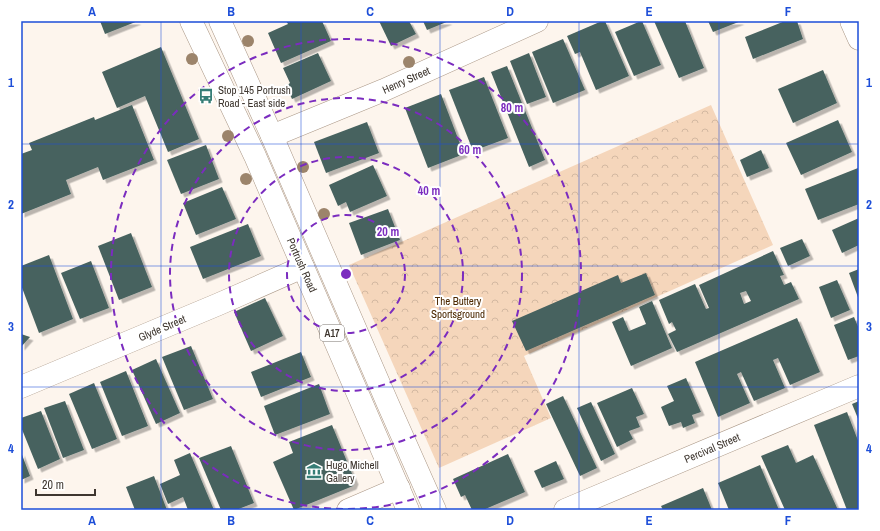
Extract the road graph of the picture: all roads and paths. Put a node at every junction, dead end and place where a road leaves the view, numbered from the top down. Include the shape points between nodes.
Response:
1 (192, 21) edge
2 (220, 21) edge
3 (537, 21) edge
4 (851, 21) edge
5 (859, 39) edge
6 (272, 136) junction
7 (303, 267) junction
8 (859, 386) edge
9 (21, 387) edge
10 (399, 488) junction
11 (348, 510) edge
12 (408, 510) edge
13 (435, 510) edge
14 (566, 510) edge

1 - 7 main road, Portrush Road / A17
2 - 6 main road, A17
3 - 6 main road, Henry Street via 384,90
4 - 5 main road
6 - 13 main road, A17
7 - 9 main road, Glyde Street
7 - 10 main road, Portrush Road / A17
8 - 14 main road, Percival Street
10 - 11 main road
10 - 12 main road, Portrush Road / A17

